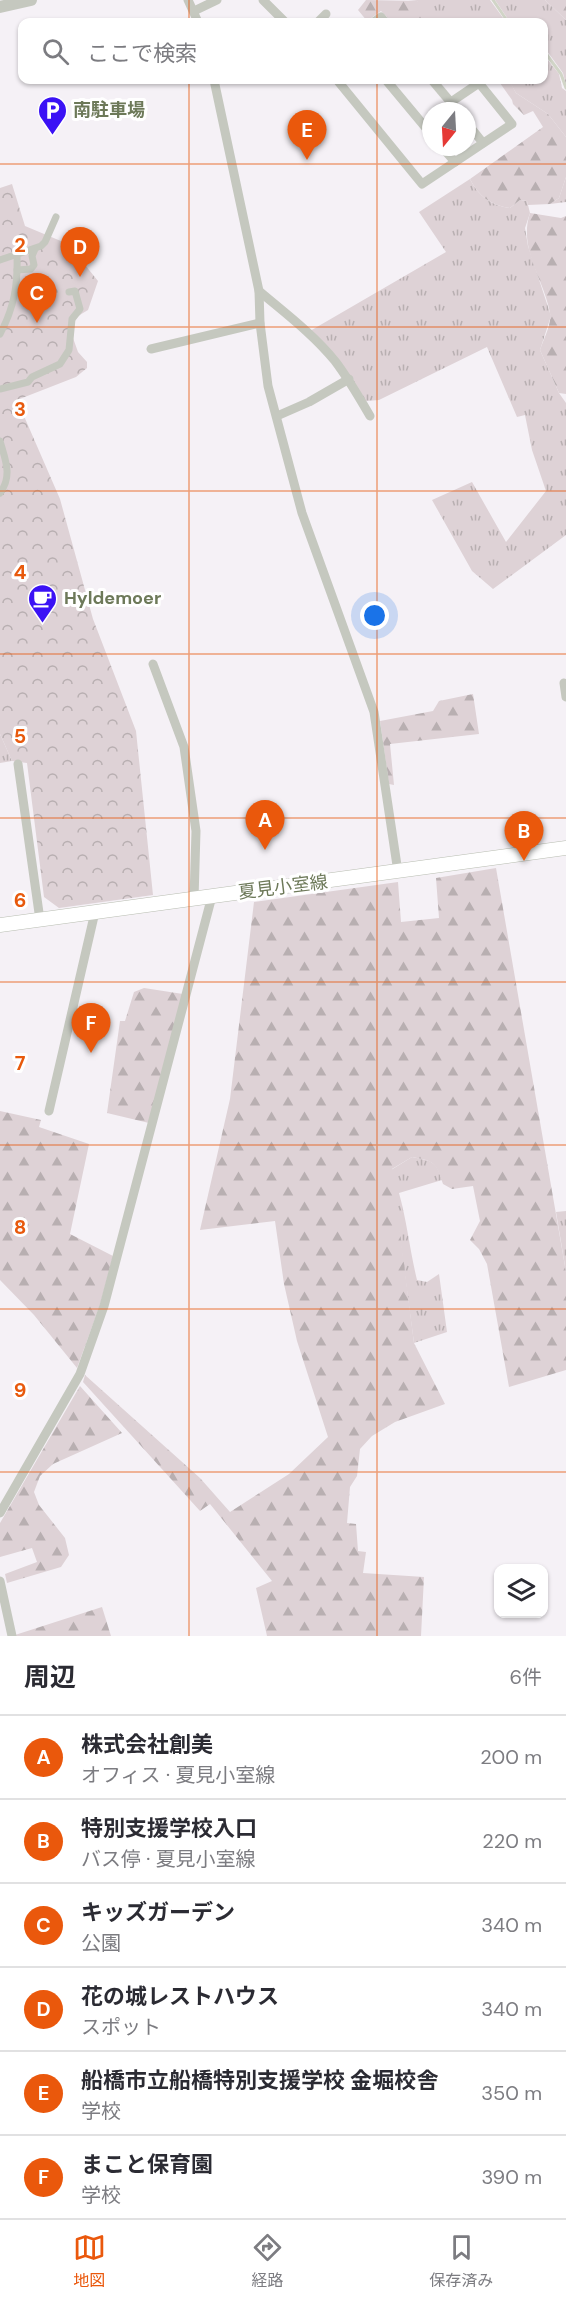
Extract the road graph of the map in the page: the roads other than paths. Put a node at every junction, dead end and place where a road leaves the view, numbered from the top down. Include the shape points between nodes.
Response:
1 (31, 0) edge
2 (188, 0) edge
3 (217, 0) edge
4 (263, 0) edge
5 (278, 0) edge
6 (0, 7) edge
7 (271, 8) junction
8 (194, 11) junction
9 (326, 14) dead end
10 (197, 18) edge
11 (281, 18) edge
12 (322, 18) edge
13 (215, 84) edge
14 (340, 84) edge
15 (389, 84) edge
16 (435, 84) edge
17 (478, 84) edge
18 (480, 84) edge
19 (451, 102) joint
20 (422, 123) edge
21 (476, 134) edge
22 (483, 143) junction
23 (450, 156) edge
24 (455, 162) junction
25 (56, 217) dead end
26 (34, 249) junction
27 (17, 256) junction
28 (0, 260) edge
29 (18, 270) junction
30 (259, 291) junction
31 (69, 292) dead end
32 (260, 323) junction
33 (0, 334) edge
34 (151, 350) dead end
35 (349, 379) junction
36 (0, 389) edge
37 (277, 416) junction
38 (370, 416) dead end
39 (0, 441) edge
40 (0, 493) edge
41 (153, 664) dead end
42 (564, 682) dead end
43 (566, 697) edge
44 (18, 764) dead end
45 (566, 848) edge
46 (398, 872) junction
47 (213, 896) junction
48 (194, 899) junction
49 (95, 912) junction
50 (40, 920) junction
51 (0, 925) edge
52 (49, 1111) dead end
53 (0, 1513) edge
54 (0, 1581) edge
55 (12, 1636) edge

1 - 6 street
2 - 8 street
3 - 8 street
4 - 7 street
5 - 7 street
7 - 11 street
8 - 10 street
9 - 12 street
13 - 30 street
14 - 24 street via 422,184
15 - 20 street
16 - 19 street
17 - 19 street
18 - 22 street via 512,124
21 - 22 street
22 - 24 street
23 - 24 street
25 - 26 street via 45,242
26 - 27 street
26 - 29 street via 31,269
27 - 28 street
27 - 29 street
29 - 33 street via 14,303
30 - 32 street
30 - 35 street via 297,322
31 - 36 street via 75,291 80,309 72,319 65,359 27,382
32 - 34 street
32 - 37 street via 268,386
35 - 37 street
35 - 38 street
37 - 46 street via 302,513 374,712
39 - 40 street via 8,470
41 - 48 street via 184,747 196,831
42 - 43 street
44 - 50 street
45 - 46 main road, 夏見小室線
46 - 47 main road, 夏見小室線
47 - 48 main road, 夏見小室線
47 - 53 street via 104,1306 80,1374
48 - 49 main road, 夏見小室線
49 - 50 main road, 夏見小室線
49 - 52 street
50 - 51 main road, 夏見小室線
54 - 55 street

